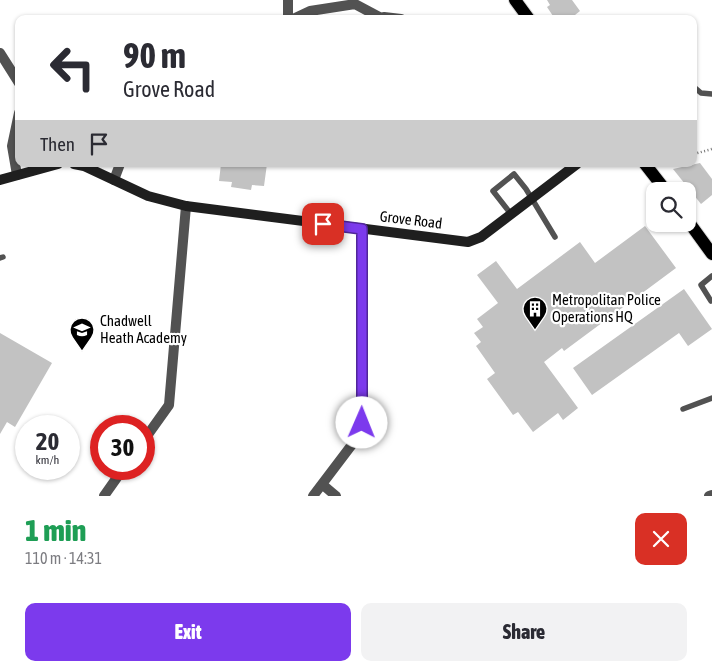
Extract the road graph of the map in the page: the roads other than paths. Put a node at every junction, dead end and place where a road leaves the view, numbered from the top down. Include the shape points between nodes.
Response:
1 (288, 0) edge
2 (515, 0) edge
3 (288, 15) edge
4 (302, 15) edge
5 (378, 15) edge
6 (526, 15) edge
7 (0, 53) edge
8 (15, 77) edge
9 (697, 89) edge
10 (712, 94) edge
11 (15, 132) edge
12 (15, 163) edge
13 (16, 167) edge
14 (47, 167) edge
15 (86, 167) edge
16 (119, 167) edge
17 (573, 167) edge
18 (647, 167) edge
19 (17, 175) junction
20 (0, 180) edge
21 (114, 180) junction
22 (659, 182) edge
23 (532, 199) junction
24 (186, 206) junction
25 (511, 214) junction
26 (362, 229) junction
27 (696, 232) edge
28 (555, 237) dead end
29 (712, 254) edge
30 (712, 276) edge
31 (711, 301) dead end
32 (712, 398) edge
33 (683, 409) dead end
34 (155, 425) edge
35 (115, 480) edge
36 (323, 485) junction
37 (104, 496) edge
38 (313, 496) edge
39 (336, 496) edge

1 - 3 street
2 - 6 main road
4 - 5 street via 355,4
7 - 8 street
9 - 10 lane
11 - 12 street via 12,146
13 - 19 street
14 - 19 street
15 - 21 street, Grove Road
16 - 21 street
17 - 23 street, Grove Road
18 - 22 main road
19 - 20 street
21 - 24 street, Grove Road via 148,196
23 - 25 street, Grove Road
23 - 25 lane via 514,174 493,192
23 - 28 lane
24 - 26 street, Grove Road
24 - 34 street via 169,405
25 - 26 street, Grove Road via 481,237 468,242
26 - 36 street via 362,423 360,434
27 - 29 main road
30 - 31 lane via 701,285
32 - 33 lane
35 - 37 street
36 - 38 street
36 - 39 street

